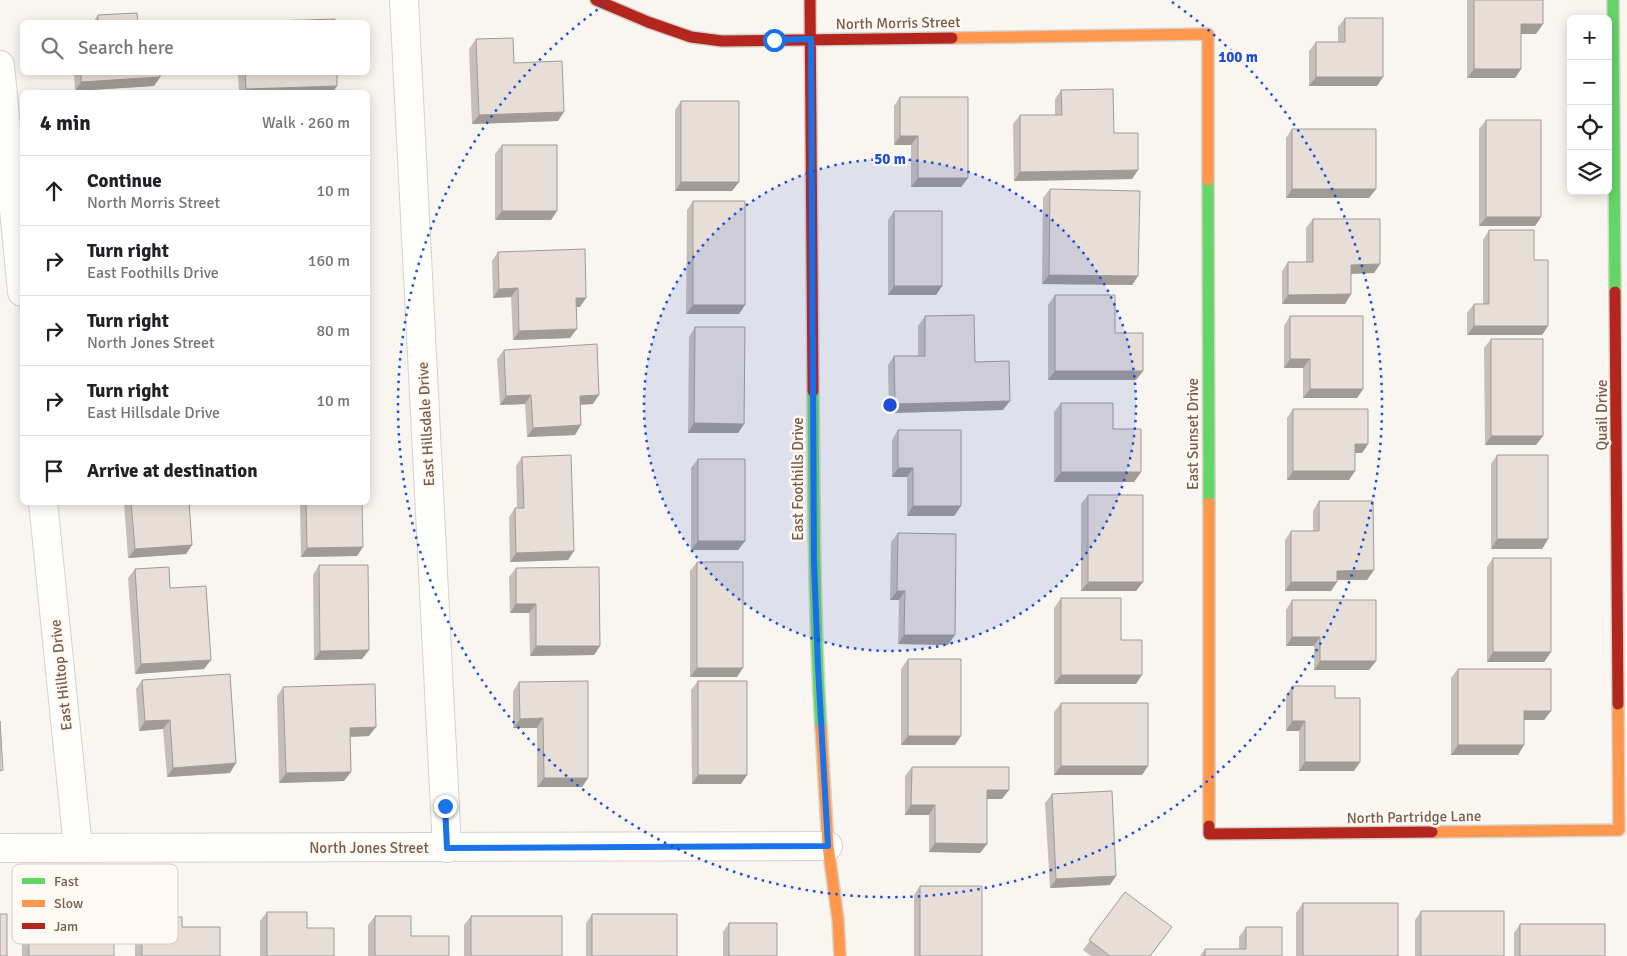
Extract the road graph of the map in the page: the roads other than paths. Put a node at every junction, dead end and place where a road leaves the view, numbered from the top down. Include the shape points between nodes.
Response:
1 (404, 0) edge
2 (596, 0) edge
3 (810, 0) edge
4 (1613, 0) edge
5 (1208, 34) joint
6 (811, 39) junction
7 (0, 65) edge
8 (1621, 141) edge
9 (20, 271) edge
10 (44, 505) edge
11 (1619, 830) joint
12 (1209, 834) joint
13 (828, 846) junction
14 (0, 848) edge
15 (78, 848) junction
16 (447, 848) junction
17 (840, 956) edge

1 - 16 street, East Hillsdale Drive
2 - 6 street, North Morris Street via 691,37 722,41
3 - 6 street, East Foothills Drive
4 - 8 street, Quail Drive
5 - 6 street, North Morris Street
5 - 12 street, East Sunset Drive
6 - 13 street, East Foothills Drive via 814,561
7 - 9 street
8 - 11 street, Quail Drive
10 - 15 street, East Hilltop Drive
11 - 12 street, North Partridge Lane
13 - 16 street, North Jones Street
13 - 17 street, East Foothills Drive
14 - 15 street, North Jones Street
15 - 16 street, North Jones Street

